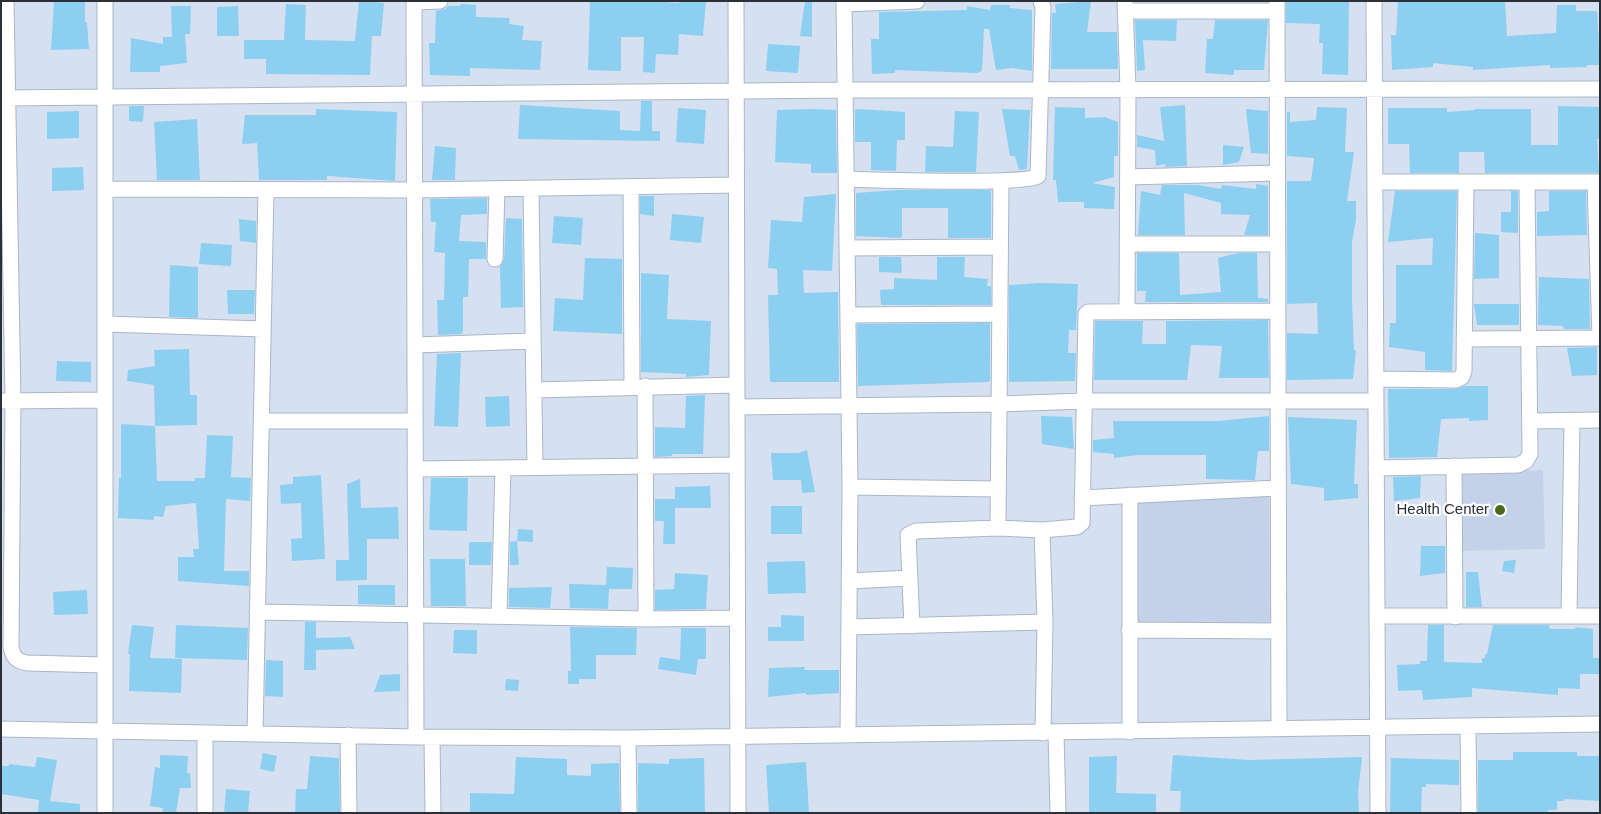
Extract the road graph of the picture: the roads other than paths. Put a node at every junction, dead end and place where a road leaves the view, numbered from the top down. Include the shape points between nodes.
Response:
1 (105, 1) edge
2 (440, 1) edge
3 (736, 1) edge
4 (916, 1) edge
5 (1041, 1) edge
6 (1374, 1) edge
7 (414, 2) edge
8 (844, 3) edge
9 (1125, 6) edge
10 (1277, 6) edge
11 (4, 9) edge
12 (1128, 89) junction
13 (1277, 89) junction
14 (1375, 89) junction
15 (1600, 89) edge
16 (846, 90) junction
17 (736, 91) junction
18 (1040, 91) junction
19 (414, 94) junction
20 (4, 98) edge
21 (106, 98) junction
22 (1277, 173) junction
23 (1128, 177) junction
24 (846, 179) junction
25 (1001, 181) junction
26 (1375, 182) junction
27 (1466, 182) junction
28 (1598, 182) edge
29 (1527, 184) junction
30 (736, 185) junction
31 (631, 188) junction
32 (105, 189) junction
33 (496, 189) junction
34 (531, 189) junction
35 (266, 190) junction
36 (415, 190) junction
37 (1128, 244) junction
38 (1277, 244) junction
39 (1000, 247) junction
40 (847, 248) junction
41 (495, 259) dead end
42 (1277, 311) junction
43 (1127, 312) junction
44 (1000, 314) junction
45 (848, 315) junction
46 (105, 324) junction
47 (263, 329) junction
48 (1600, 338) edge
49 (1464, 339) junction
50 (1530, 339) junction
51 (533, 341) junction
52 (415, 344) junction
53 (1376, 379) junction
54 (736, 385) junction
55 (638, 386) junction
56 (534, 390) junction
57 (105, 400) junction
58 (7, 401) edge
59 (1084, 401) junction
60 (1277, 401) junction
61 (1376, 401) junction
62 (999, 404) junction
63 (849, 405) junction
64 (737, 406) junction
65 (1600, 420) edge
66 (415, 421) junction
67 (1530, 421) junction
68 (1572, 421) junction
69 (260, 422) junction
70 (737, 465) junction
71 (646, 466) junction
72 (1454, 466) junction
73 (503, 468) junction
74 (534, 468) junction
75 (1376, 468) junction
76 (415, 469) junction
77 (850, 487) junction
78 (1277, 488) junction
79 (998, 489) junction
80 (1130, 496) junction
81 (1082, 498) junction
82 (998, 528) junction
83 (1042, 530) junction
84 (910, 578) junction
85 (850, 581) junction
86 (257, 612) junction
87 (415, 615) junction
88 (499, 616) junction
89 (1377, 616) junction
90 (1569, 616) junction
91 (1600, 616) edge
92 (1455, 617) junction
93 (737, 618) junction
94 (646, 619) junction
95 (1045, 622) junction
96 (912, 626) junction
97 (850, 627) junction
98 (1129, 630) junction
99 (1278, 631) junction
100 (104, 665) junction
101 (1600, 724) edge
102 (1468, 727) junction
103 (1378, 728) junction
104 (1, 729) edge
105 (1279, 729) junction
106 (104, 731) junction
107 (1130, 732) junction
108 (205, 733) junction
109 (1050, 733) junction
110 (255, 734) junction
111 (848, 735) junction
112 (348, 736) junction
113 (737, 736) junction
114 (416, 737) junction
115 (432, 737) junction
116 (628, 738) junction
117 (105, 813) edge
118 (204, 813) edge
119 (349, 813) edge
120 (433, 813) edge
121 (629, 813) edge
122 (738, 813) edge
123 (1058, 813) edge
124 (1378, 813) edge
125 (1469, 813) edge

1 - 21 street
2 - 7 street
3 - 17 street
4 - 8 street
5 - 18 street
6 - 14 street
7 - 19 street
8 - 16 street
9 - 10 street
9 - 12 street
10 - 13 street
11 - 20 street
12 - 13 street
12 - 18 street
12 - 23 street
13 - 14 street
13 - 22 street
14 - 15 street
14 - 26 street
16 - 17 street
16 - 18 street
16 - 24 street
17 - 19 street
17 - 30 street
18 - 25 street via 1038,176 1033,180
19 - 21 street
19 - 36 street
20 - 21 street
20 - 58 street
21 - 32 street
22 - 23 street
22 - 38 street
23 - 37 street
24 - 25 street
24 - 40 street
25 - 39 street
26 - 27 street
26 - 53 street
27 - 29 street
27 - 49 street
28 - 29 street
28 - 48 street
29 - 50 street
30 - 31 street
30 - 54 street
31 - 34 street
31 - 55 street
32 - 35 street
32 - 46 street
33 - 34 street
33 - 36 street
33 - 41 street
34 - 51 street
35 - 36 street
35 - 47 street
36 - 52 street
37 - 38 street
37 - 43 street
38 - 42 street
39 - 40 street
39 - 44 street
40 - 45 street
42 - 43 street
42 - 60 street
43 - 59 street via 1088,312 1084,317
44 - 45 street
44 - 62 street
45 - 63 street
46 - 47 street
46 - 57 street
47 - 69 street
48 - 50 street
49 - 50 street
49 - 53 street via 1464,371 1456,380
50 - 67 street
51 - 52 street
51 - 56 street
52 - 66 street
53 - 61 street
54 - 55 street
54 - 64 street
55 - 56 street
55 - 71 street
56 - 74 street
57 - 58 street
57 - 100 street
58 - 100 street via 10,647 13,656 27,664
59 - 60 street
59 - 62 street
59 - 81 street
60 - 61 street
60 - 78 street
61 - 75 street
62 - 63 street
62 - 79 street
63 - 64 street
63 - 77 street
64 - 70 street
65 - 68 street
66 - 69 street
66 - 76 street
67 - 68 street
67 - 72 street via 1530,454 1526,461 1518,465
68 - 90 street
69 - 86 street
70 - 71 street
70 - 93 street
71 - 74 street
71 - 94 street
72 - 75 street
72 - 92 street
73 - 74 street
73 - 76 street
73 - 88 street
75 - 89 street
76 - 87 street
77 - 79 street
77 - 85 street
78 - 80 street
78 - 99 street
79 - 82 street
80 - 81 street
80 - 98 street
81 - 83 street via 1082,523 1077,527
82 - 83 street
82 - 84 street via 916,531 908,535
83 - 95 street
84 - 85 street
84 - 96 street
85 - 97 street
86 - 87 street
86 - 110 street
87 - 88 street
87 - 114 street
88 - 94 street
89 - 92 street
89 - 103 street
90 - 91 street
90 - 92 street
93 - 94 street
93 - 113 street
95 - 96 street
95 - 109 street
96 - 97 street
97 - 111 street
98 - 99 street
98 - 107 street
99 - 105 street
100 - 106 street
101 - 102 street
102 - 103 street
102 - 125 street
103 - 105 street
103 - 124 street
104 - 106 street
105 - 107 street
106 - 108 street
106 - 117 street
107 - 109 street
108 - 110 street
108 - 118 street
109 - 111 street
109 - 123 street
110 - 112 street
111 - 113 street
112 - 114 street
112 - 119 street
113 - 116 street
113 - 122 street
114 - 115 street
115 - 116 street
115 - 120 street
116 - 121 street

